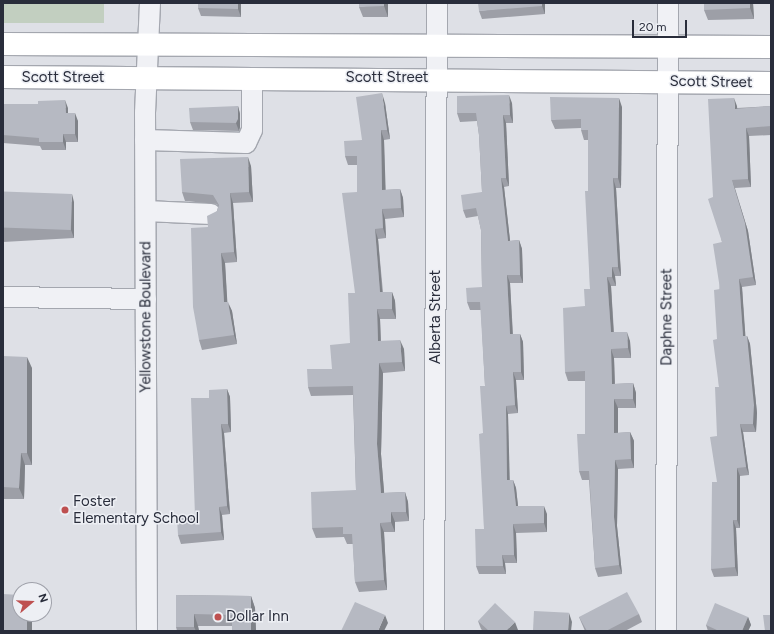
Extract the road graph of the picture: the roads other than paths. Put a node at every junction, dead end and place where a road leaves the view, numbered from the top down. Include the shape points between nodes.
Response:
1 (150, 3) edge
2 (438, 3) edge
3 (668, 3) edge
4 (3, 44) edge
5 (437, 44) junction
6 (149, 45) junction
7 (668, 47) junction
8 (771, 47) edge
9 (3, 78) edge
10 (252, 78) junction
11 (437, 78) junction
12 (149, 79) junction
13 (668, 81) junction
14 (771, 83) edge
15 (145, 140) junction
16 (146, 211) junction
17 (211, 214) edge
18 (3, 297) edge
19 (146, 299) junction
20 (147, 631) edge
21 (434, 631) edge
22 (666, 631) edge

1 - 6 street, Yellowstone Boulevard
2 - 5 street, Alberta Street
3 - 7 street, Daphne Street
4 - 6 main road
5 - 6 main road
5 - 7 main road
5 - 11 street, Alberta Street
6 - 12 street, Yellowstone Boulevard
7 - 8 main road
7 - 13 street, Daphne Street
9 - 12 main road, Scott Street
10 - 11 main road, Scott Street
10 - 12 main road, Scott Street
10 - 15 street via 252,130 246,143
11 - 13 main road, Scott Street
11 - 21 street, Alberta Street
12 - 15 street, Yellowstone Boulevard
13 - 14 main road, Scott Street
13 - 22 street, Daphne Street
15 - 16 street, Yellowstone Boulevard
16 - 17 street
16 - 19 street, Yellowstone Boulevard
18 - 19 street
19 - 20 street, Yellowstone Boulevard

